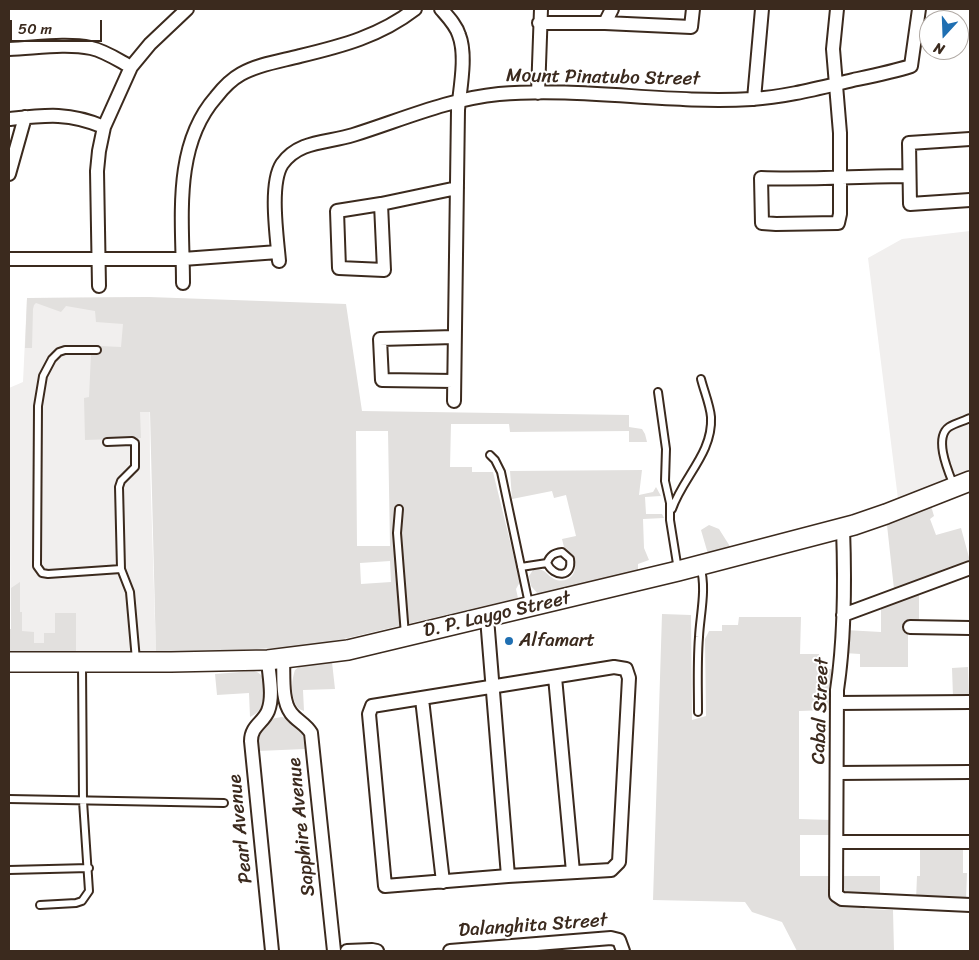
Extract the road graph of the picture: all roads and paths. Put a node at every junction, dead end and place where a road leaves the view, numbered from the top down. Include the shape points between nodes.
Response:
1 (414, 9) edge
2 (441, 9) edge
3 (541, 9) edge
4 (612, 9) edge
5 (693, 9) edge
6 (762, 9) edge
7 (837, 9) edge
8 (919, 9) edge
9 (183, 10) edge
10 (540, 23) junction
11 (605, 23) junction
12 (9, 49) edge
13 (131, 66) junction
14 (837, 84) junction
15 (538, 93) junction
16 (754, 99) junction
17 (459, 101) junction
18 (25, 117) junction
19 (9, 119) edge
20 (104, 127) junction
21 (970, 139) edge
22 (9, 174) edge
23 (909, 176) junction
24 (840, 177) junction
25 (457, 188) junction
26 (970, 200) edge
27 (381, 204) junction
28 (98, 258) junction
29 (9, 259) edge
30 (183, 259) junction
31 (183, 283) dead end
32 (99, 286) dead end
33 (454, 337) junction
34 (97, 350) dead end
35 (701, 379) dead end
36 (454, 381) junction
37 (658, 392) dead end
38 (454, 401) dead end
39 (970, 418) edge
40 (107, 442) dead end
41 (490, 455) dead end
42 (962, 484) edge
43 (399, 509) dead end
44 (671, 513) junction
45 (843, 528) junction
46 (547, 563) dead end
47 (700, 565) junction
48 (521, 567) junction
49 (970, 568) edge
50 (121, 569) junction
51 (678, 571) junction
52 (530, 607) junction
53 (843, 615) junction
54 (487, 618) junction
55 (910, 627) dead end
56 (970, 628) edge
57 (405, 636) junction
58 (275, 659) junction
59 (82, 661) junction
60 (136, 661) junction
61 (9, 662) edge
62 (556, 677) junction
63 (494, 687) junction
64 (422, 699) junction
65 (970, 702) edge
66 (837, 703) junction
67 (288, 708) junction
68 (269, 709) junction
69 (698, 712) dead end
70 (970, 772) edge
71 (838, 773) junction
72 (9, 799) edge
73 (83, 801) junction
74 (224, 803) dead end
75 (837, 842) junction
76 (970, 842) edge
77 (89, 868) junction
78 (9, 870) edge
79 (573, 872) junction
80 (508, 876) junction
81 (443, 882) junction
82 (40, 905) dead end
83 (970, 905) edge
84 (621, 945) edge
85 (272, 951) edge
86 (334, 951) edge
87 (347, 951) edge
88 (377, 951) edge
89 (450, 951) edge

1 - 30 street via 373,35 269,64 242,74 223,88 203,114 187,155 182,196
2 - 17 street via 460,37 462,79
3 - 10 street
4 - 11 street
5 - 11 street via 691,27
6 - 16 street
7 - 14 street via 833,49
8 - 14 street, Mount Pinatubo Street via 911,66
9 - 13 street
10 - 11 street
10 - 15 street
12 - 13 street via 93,48
13 - 20 street
14 - 16 street, Mount Pinatubo Street
14 - 24 street
15 - 16 street, Mount Pinatubo Street
15 - 17 street, Mount Pinatubo Street via 499,94
17 - 25 street
17 - 30 street, Mount Pinatubo Street via 345,137 311,143 294,151 278,173 275,192 278,257
18 - 19 street
18 - 20 street via 70,116
18 - 22 street
20 - 28 street via 97,171
21 - 23 street via 909,142
23 - 24 street
23 - 26 street via 910,204
24 - 24 street via 761,178 762,223 838,223
25 - 27 street
25 - 33 street
27 - 27 street via 337,211 339,268 384,270
28 - 29 street
28 - 30 street
28 - 32 street
30 - 31 street
33 - 36 street
33 - 36 street via 380,339 382,380
34 - 50 lane via 59,352 43,376 38,406 37,566 42,573 48,574
35 - 44 lane via 711,416 710,436
36 - 38 street
37 - 44 lane via 666,450 665,481
39 - 42 lane via 947,428 942,443 942,454
40 - 50 lane via 132,441 135,444 135,467 119,487
41 - 48 lane via 501,472
42 - 45 main road, D. P. Laygo Street
43 - 57 lane via 397,533
44 - 51 lane
45 - 47 main road, D. P. Laygo Street
45 - 53 street, Cabal Street
46 - 48 lane
47 - 51 main road, D. P. Laygo Street
47 - 69 lane
48 - 52 lane
49 - 53 street
50 - 60 lane via 130,592
51 - 52 main road, D. P. Laygo Street
52 - 54 main road, D. P. Laygo Street
53 - 66 street, Cabal Street
54 - 57 main road, D. P. Laygo Street
54 - 63 street
55 - 56 street
57 - 58 main road, D. P. Laygo Street via 348,650
58 - 60 main road, D. P. Laygo Street
58 - 67 street
58 - 68 street
59 - 60 main road, D. P. Laygo Street
59 - 61 main road, D. P. Laygo Street
59 - 73 lane
62 - 63 street
62 - 79 street
62 - 79 street via 614,667 626,669 629,678 619,862 611,870
63 - 64 street
63 - 80 street
64 - 81 street
64 - 81 street via 372,706 368,714 385,886
65 - 66 street
66 - 71 street, Cabal Street
67 - 68 street
67 - 86 street, Sapphire Avenue via 310,733
68 - 85 street, Pearl Avenue via 253,730 251,741
70 - 71 street
71 - 75 street, Cabal Street
72 - 73 lane
73 - 74 lane
73 - 77 lane
75 - 76 street
75 - 83 street, Cabal Street via 836,895 842,899
77 - 78 lane
77 - 82 lane via 89,891 82,901
79 - 80 street
80 - 81 street
84 - 89 street, Dalanghita Street via 611,938
87 - 88 street

